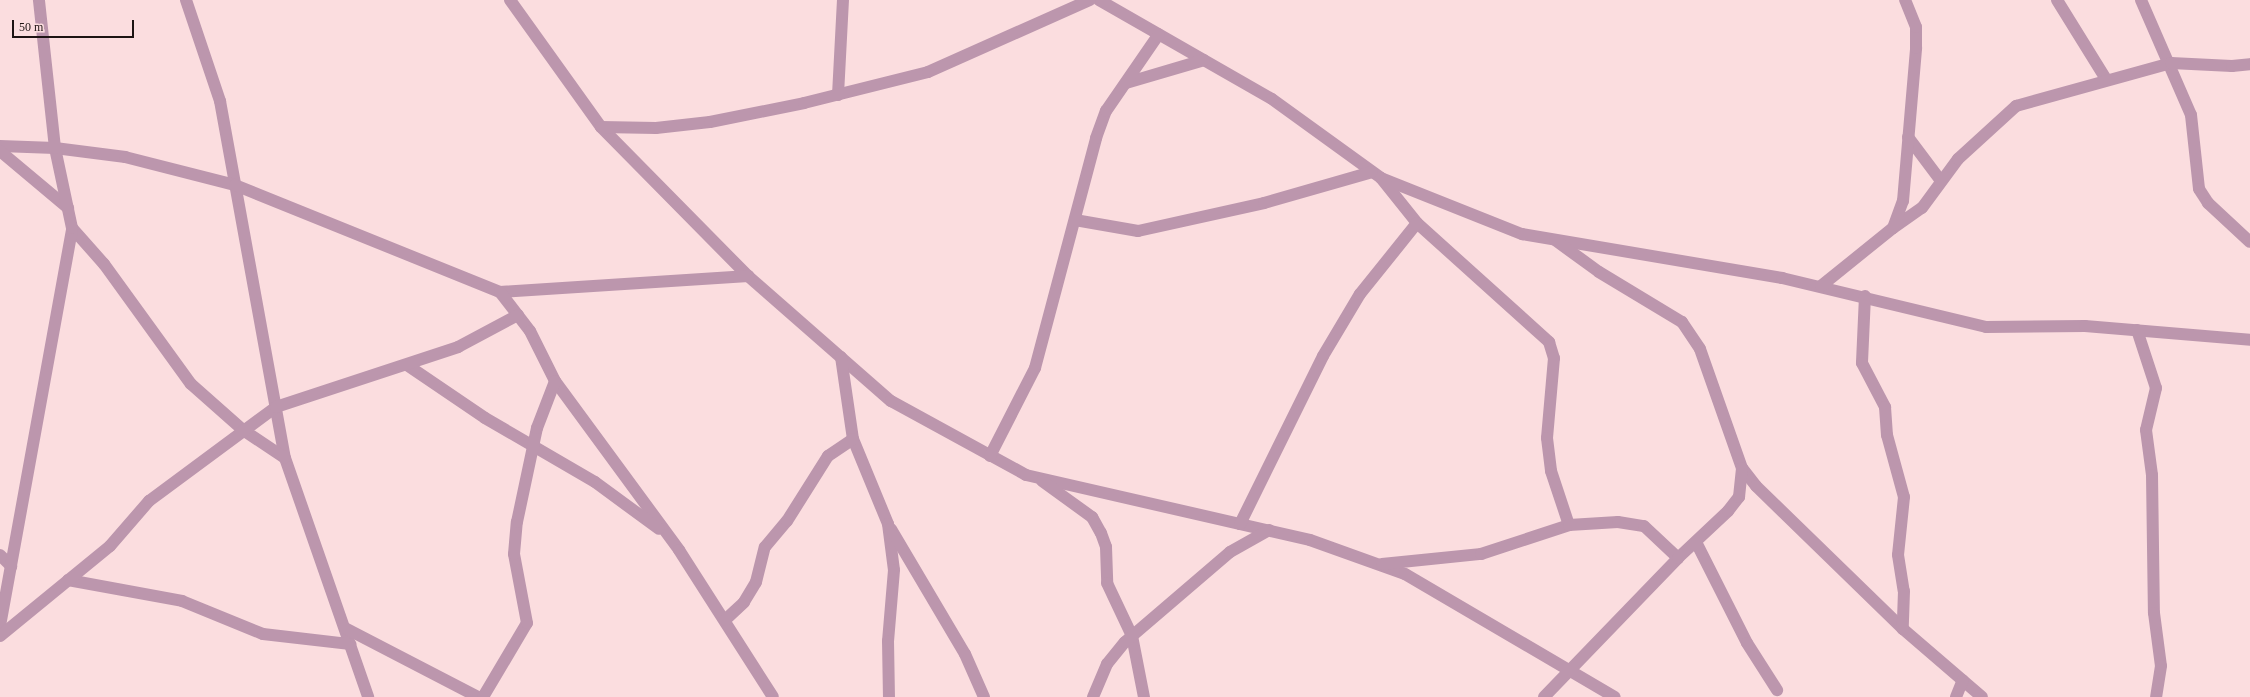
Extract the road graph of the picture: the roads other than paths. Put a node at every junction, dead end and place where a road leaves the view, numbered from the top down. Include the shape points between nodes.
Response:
1 (39, 0) edge
2 (186, 0) edge
3 (510, 0) edge
4 (843, 0) edge
5 (1090, 0) edge
6 (1099, 0) edge
7 (1905, 0) edge
8 (2057, 0) edge
9 (2141, 0) edge
10 (1159, 34) junction
11 (1204, 60) junction
12 (2171, 63) junction
13 (2250, 64) edge
14 (2106, 78) junction
15 (1126, 83) junction
16 (838, 95) junction
17 (602, 127) junction
18 (1908, 137) junction
19 (0, 146) edge
20 (55, 148) junction
21 (0, 151) edge
22 (1376, 175) junction
23 (1940, 181) junction
24 (235, 185) junction
25 (68, 208) junction
26 (1075, 220) junction
27 (1417, 222) junction
28 (72, 228) junction
29 (1893, 228) junction
30 (1552, 238) junction
31 (2250, 242) edge
32 (748, 276) junction
33 (1821, 286) junction
34 (500, 292) junction
35 (1866, 296) junction
36 (518, 315) junction
37 (2137, 330) junction
38 (2250, 340) edge
39 (840, 357) junction
40 (407, 365) junction
41 (555, 381) junction
42 (276, 407) junction
43 (243, 430) junction
44 (853, 439) junction
45 (534, 443) junction
46 (990, 456) junction
47 (285, 458) junction
48 (1742, 468) junction
49 (1038, 478) junction
50 (888, 524) junction
51 (1240, 524) junction
52 (1569, 525) junction
53 (1269, 530) junction
54 (669, 537) junction
55 (1696, 542) junction
56 (0, 556) edge
57 (1678, 558) junction
58 (1377, 564) junction
59 (11, 566) junction
60 (68, 580) junction
61 (725, 620) junction
62 (0, 626) edge
63 (344, 628) junction
64 (1903, 629) junction
65 (0, 636) edge
66 (1132, 636) junction
67 (350, 644) junction
68 (1572, 669) junction
69 (1962, 680) junction
70 (1777, 690) dead end
71 (368, 697) edge
72 (478, 697) edge
73 (483, 697) edge
74 (773, 697) edge
75 (889, 697) edge
76 (984, 697) edge
77 (1093, 697) edge
78 (1144, 697) edge
79 (1544, 697) edge
80 (1615, 697) edge
81 (1956, 697) edge
82 (1982, 697) edge
83 (2156, 697) edge

1 - 20 street
2 - 24 street via 220,101
3 - 17 street
4 - 16 street
5 - 16 street via 928,72
6 - 10 street
7 - 18 street via 1916,27
8 - 14 street
9 - 12 street
10 - 11 street
10 - 15 street
11 - 15 street via 1163,75
11 - 22 street via 1272,98
12 - 13 street
12 - 14 street
12 - 31 street via 2191,115 2199,189 2208,203
14 - 23 street via 2016,106 1958,159
15 - 26 street via 1106,111 1096,138
16 - 17 street via 710,122 656,128
17 - 32 street
18 - 23 street
18 - 29 street via 1903,201
19 - 20 street
20 - 24 street via 125,158
20 - 25 street
21 - 25 street
22 - 26 street via 1138,231
22 - 27 street
22 - 30 street via 1522,234
23 - 29 street via 1922,208
24 - 34 street
24 - 42 street
25 - 28 street
26 - 46 street via 1036,368
27 - 51 street via 1352,306 1323,356
27 - 52 street via 1549,342 1554,358 1547,438 1551,471
28 - 43 street via 104,264 191,384
28 - 59 street
29 - 33 street
30 - 33 street
30 - 48 street via 1599,272 1682,322 1700,349
32 - 34 street
32 - 39 street
33 - 35 street
34 - 36 street
35 - 37 street via 1986,327 2085,326
35 - 64 street via 1862,364 1885,407 1887,435 1904,497 1898,555 1904,591
36 - 40 street via 458,346
36 - 41 street
37 - 38 street
37 - 83 street via 2156,388 2146,430 2152,475 2154,613 2161,666
39 - 44 street
39 - 46 street via 891,401
40 - 42 street
40 - 45 street via 485,418
41 - 45 street
41 - 54 street
42 - 43 street
42 - 47 street
43 - 47 street
43 - 60 street via 149,500 110,546
44 - 50 street
44 - 61 street via 828,456 765,547 756,582 744,602
45 - 54 street via 594,482
45 - 73 street via 514,554 527,623
46 - 49 street
47 - 63 street
48 - 55 street via 1739,497
48 - 64 street via 1780,510
49 - 51 street
49 - 66 street via 1095,522 1106,547 1107,583
50 - 75 street via 894,570 888,641
50 - 76 street via 965,654
51 - 53 street
52 - 57 street via 1640,524
52 - 58 street via 1481,554
53 - 58 street via 1310,540
53 - 66 street via 1230,552
54 - 61 street
55 - 57 street
55 - 70 street via 1747,642
56 - 59 street
57 - 68 street
58 - 68 street via 1405,574
59 - 62 street
60 - 65 street
60 - 67 street via 182,601 263,634
61 - 74 street
63 - 67 street
63 - 72 street
64 - 69 street
66 - 77 street via 1107,664
66 - 78 street
67 - 71 street
68 - 79 street
68 - 80 street
69 - 81 street
69 - 82 street

